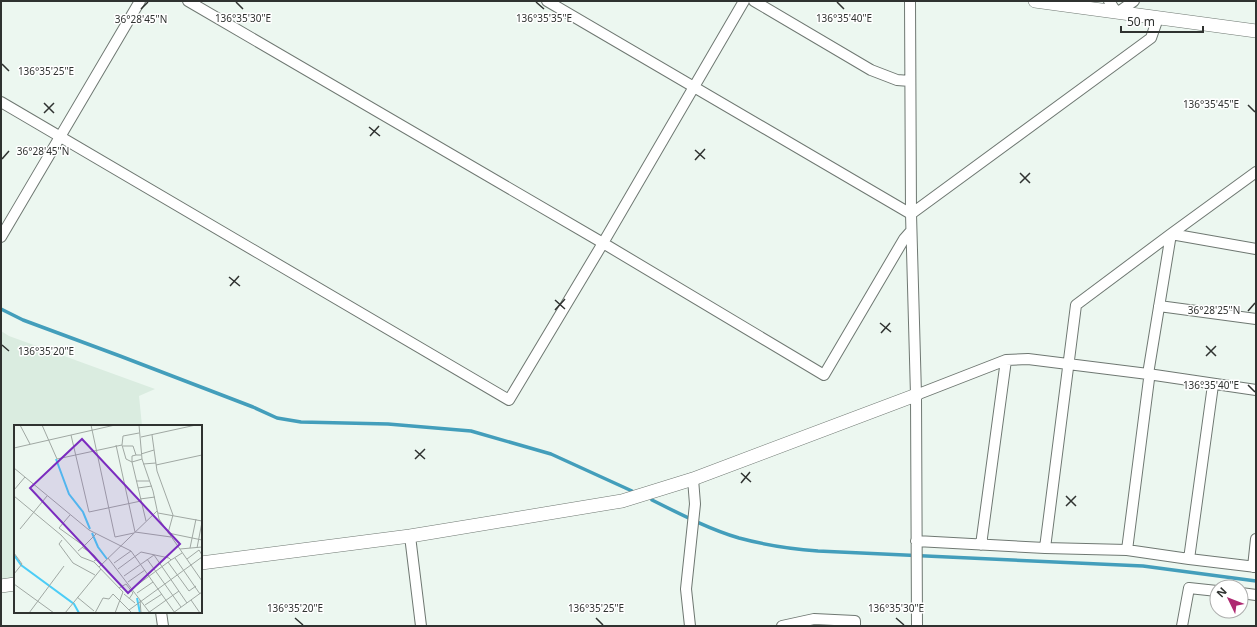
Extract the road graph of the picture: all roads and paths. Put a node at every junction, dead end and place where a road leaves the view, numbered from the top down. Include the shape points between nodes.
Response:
1 (140, 1) edge
2 (188, 1) edge
3 (547, 1) edge
4 (744, 1) edge
5 (754, 1) edge
6 (910, 1) edge
7 (1035, 1) edge
8 (1109, 1) edge
9 (1134, 1) edge
10 (1117, 13) junction
11 (1158, 18) junction
12 (1256, 31) edge
13 (910, 81) junction
14 (694, 87) junction
15 (1, 102) edge
16 (60, 138) junction
17 (1256, 172) edge
18 (911, 214) junction
19 (911, 231) junction
20 (1171, 234) junction
21 (1, 237) edge
22 (603, 243) junction
23 (1256, 249) edge
24 (1159, 306) junction
25 (1256, 318) edge
26 (1006, 360) junction
27 (1069, 364) junction
28 (1148, 374) junction
29 (1212, 385) junction
30 (1256, 390) edge
31 (916, 395) junction
32 (692, 479) junction
33 (410, 536) junction
34 (1256, 539) edge
35 (981, 545) junction
36 (916, 546) junction
37 (1045, 548) junction
38 (1127, 550) junction
39 (1189, 559) junction
40 (202, 563) edge
41 (1254, 567) edge
42 (14, 584) edge
43 (1, 586) edge
44 (1209, 590) edge
45 (161, 613) edge
46 (163, 626) edge
47 (421, 626) edge
48 (690, 626) edge
49 (782, 626) edge
50 (855, 626) edge
51 (917, 626) edge
52 (1182, 626) edge

1 - 16 street
2 - 22 street
3 - 14 street
4 - 14 street
5 - 13 street via 871,70 897,80
6 - 13 street
7 - 10 street
8 - 10 street
9 - 10 street
10 - 11 street
11 - 12 street
11 - 18 street via 1151,38
13 - 18 street
14 - 18 street
14 - 22 street
15 - 16 street
16 - 21 street
16 - 22 street via 509,400
17 - 20 street
18 - 19 street
19 - 22 street via 824,375
19 - 31 street
20 - 23 street
20 - 24 street
20 - 27 street via 1076,305
24 - 25 street
24 - 28 street
26 - 27 street via 1028,359
26 - 31 street
26 - 35 street
27 - 28 street
27 - 37 street
28 - 29 street
28 - 38 street
29 - 30 street
29 - 39 street
31 - 32 street
31 - 36 street
32 - 33 street via 622,501
32 - 48 street via 695,504 686,589
33 - 40 street
33 - 47 street
34 - 41 street
35 - 36 street
35 - 37 street
36 - 51 street
37 - 38 street
38 - 39 street
39 - 41 street
42 - 43 street
44 - 52 street via 1189,588
45 - 46 street
49 - 50 street via 814,619 855,621

